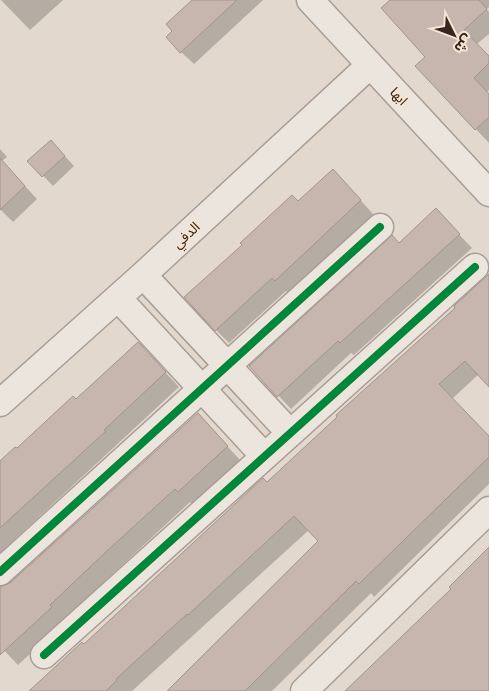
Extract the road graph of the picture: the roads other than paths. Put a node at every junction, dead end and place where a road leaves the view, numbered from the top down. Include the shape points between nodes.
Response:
1 (310, 0) edge
2 (370, 65) junction
3 (489, 193) edge
4 (380, 228) dead end
5 (475, 267) dead end
6 (143, 274) junction
7 (118, 298) junction
8 (227, 366) junction
9 (202, 389) junction
10 (0, 403) edge
11 (290, 433) junction
12 (264, 456) junction
13 (489, 510) edge
14 (0, 572) edge
15 (44, 655) dead end
16 (304, 691) edge

1 - 2 street, ابها
2 - 3 street, ابها
2 - 6 street, الدفي
4 - 8 street
5 - 11 street
6 - 7 street, الدفي
6 - 8 street
7 - 9 street
7 - 10 street, الدفي
8 - 9 street
8 - 11 street
9 - 12 street
9 - 14 street
11 - 12 street
12 - 15 street
13 - 16 street

